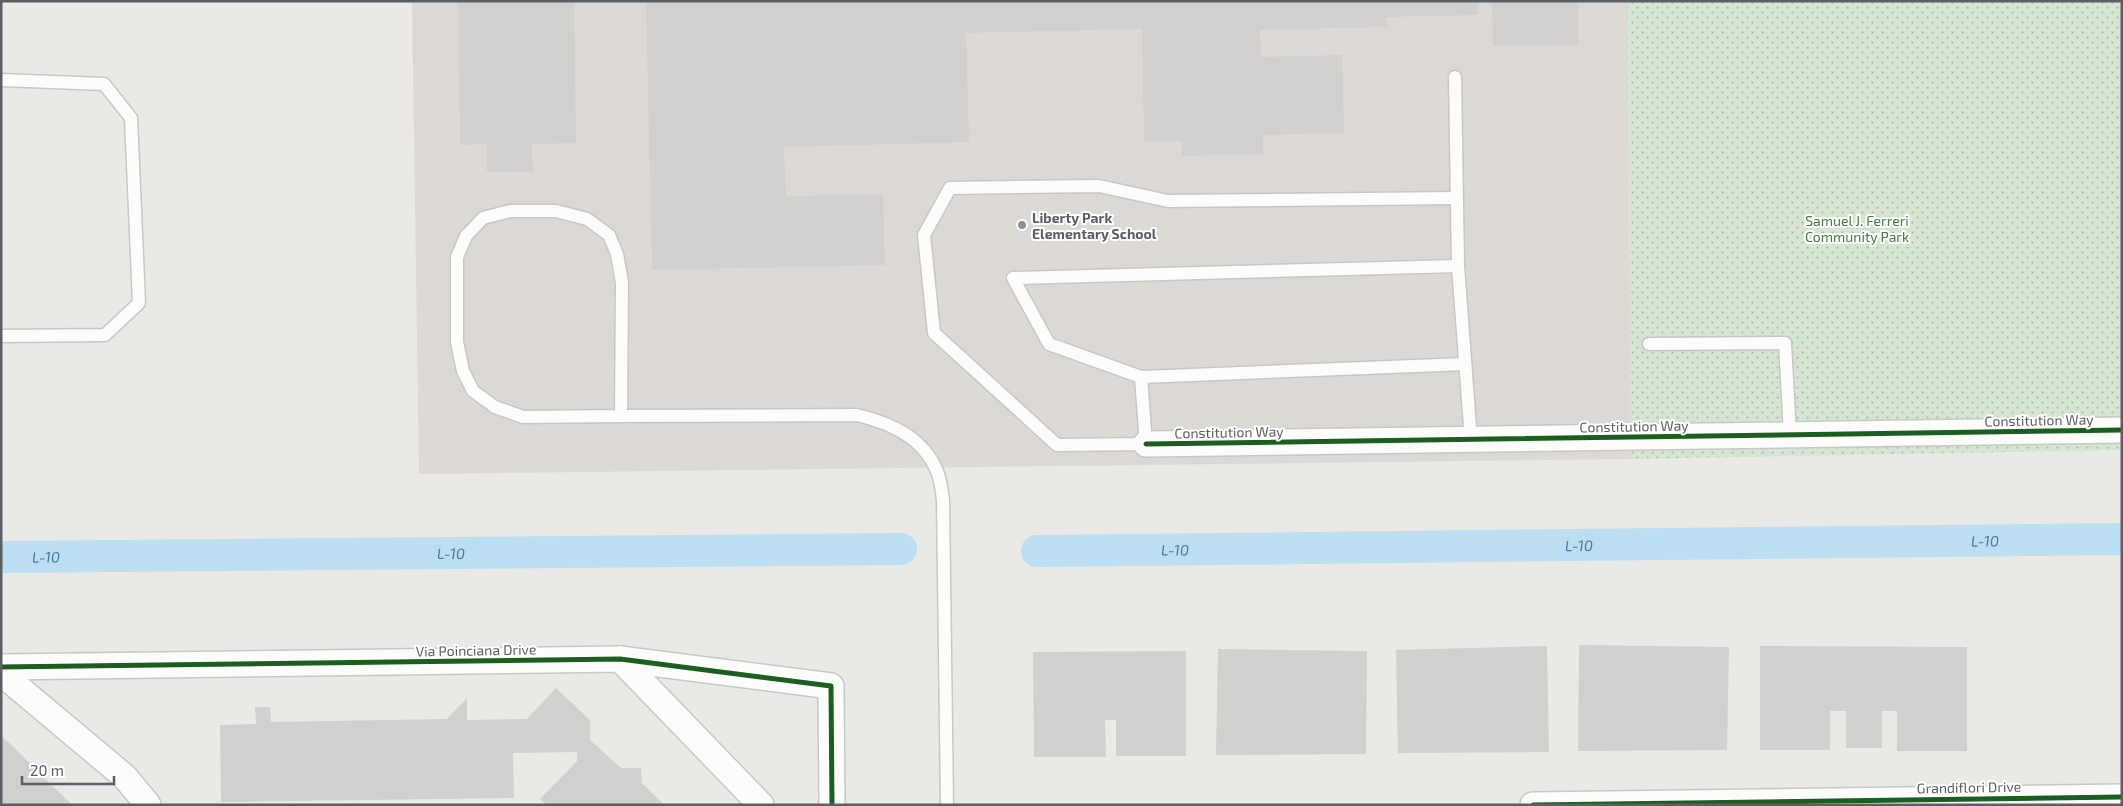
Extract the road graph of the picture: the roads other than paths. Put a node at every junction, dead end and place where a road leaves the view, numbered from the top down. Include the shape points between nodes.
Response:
1 (1455, 77) dead end
2 (1, 80) edge
3 (1457, 198) junction
4 (1458, 266) junction
5 (1, 336) edge
6 (1649, 344) dead end
7 (1465, 364) junction
8 (1140, 377) junction
9 (621, 416) junction
10 (2122, 430) edge
11 (1790, 435) junction
12 (1471, 440) junction
13 (1146, 444) junction
14 (620, 659) junction
15 (1, 667) edge
16 (1, 673) edge
17 (2122, 796) edge
18 (2016, 801) edge
19 (1771, 803) edge
20 (1816, 803) edge
21 (148, 805) edge
22 (761, 805) edge
23 (832, 805) edge
24 (946, 805) edge
25 (1533, 805) edge

1 - 3 lane
2 - 5 lane via 104,84 131,118 139,303 105,335
3 - 4 lane
3 - 13 lane via 1168,201 1098,186 950,188 924,235 934,333 1057,445
4 - 7 lane
4 - 8 lane via 1013,278 1049,344
6 - 11 lane via 1785,343
7 - 8 lane
7 - 12 lane
8 - 13 lane
9 - 9 lane via 523,417 495,407 473,391 463,372 457,342 457,258 466,236 483,218 510,211 556,211 587,219 609,235 617,254 622,283
9 - 24 lane via 857,415 882,421 905,432 926,451 938,473 944,500
10 - 11 street, Constitution Way
11 - 12 street, Constitution Way
12 - 13 street, Constitution Way
14 - 15 street, Via Poinciana Drive
14 - 22 street
14 - 23 street, Via Poinciana Drive via 831,686
16 - 21 street via 125,777
17 - 18 street, Grandiflori Drive
18 - 20 street, Grandiflori Drive
19 - 20 street, Grandiflori Drive
19 - 25 street, Grandiflori Drive

